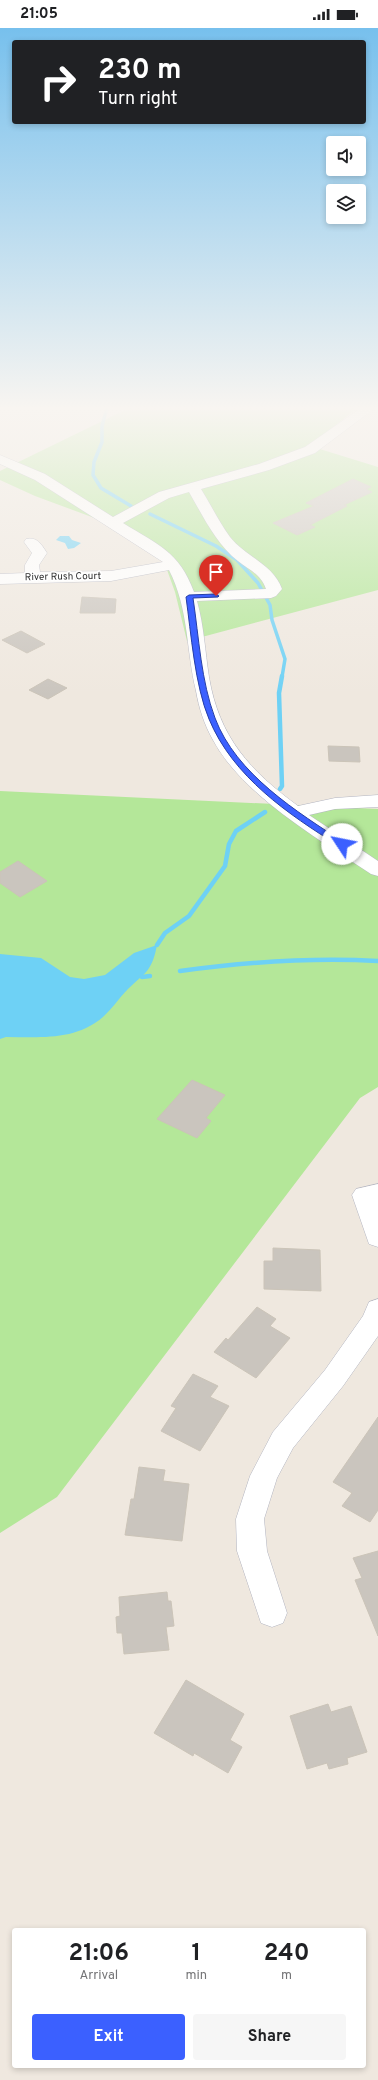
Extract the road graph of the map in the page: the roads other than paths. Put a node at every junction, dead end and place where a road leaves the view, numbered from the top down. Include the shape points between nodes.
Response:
1 (82, 504) edge
2 (149, 504) edge
3 (205, 504) edge
4 (112, 523) junction
5 (31, 542) dead end
6 (174, 565) junction
7 (33, 576) junction
8 (0, 579) edge
9 (189, 597) junction
10 (378, 801) edge
11 (295, 814) junction
12 (378, 870) edge
13 (378, 1193) edge
14 (378, 1237) edge
15 (378, 1309) edge
16 (272, 1613) dead end

1 - 4 street
2 - 4 street
3 - 9 street via 225,540 242,557 263,571 272,580 274,589 271,593
4 - 6 street via 166,556
5 - 7 street via 40,553 32,565
6 - 7 street, River Rush Court via 111,576
6 - 9 street
7 - 8 street, River Rush Court
9 - 11 street via 201,678 212,718 230,751 256,781
10 - 11 street via 338,803 309,808
11 - 12 street
13 - 14 street via 364,1195
15 - 16 street via 375,1320 334,1378 282,1440 264,1476 250,1519 252,1551

